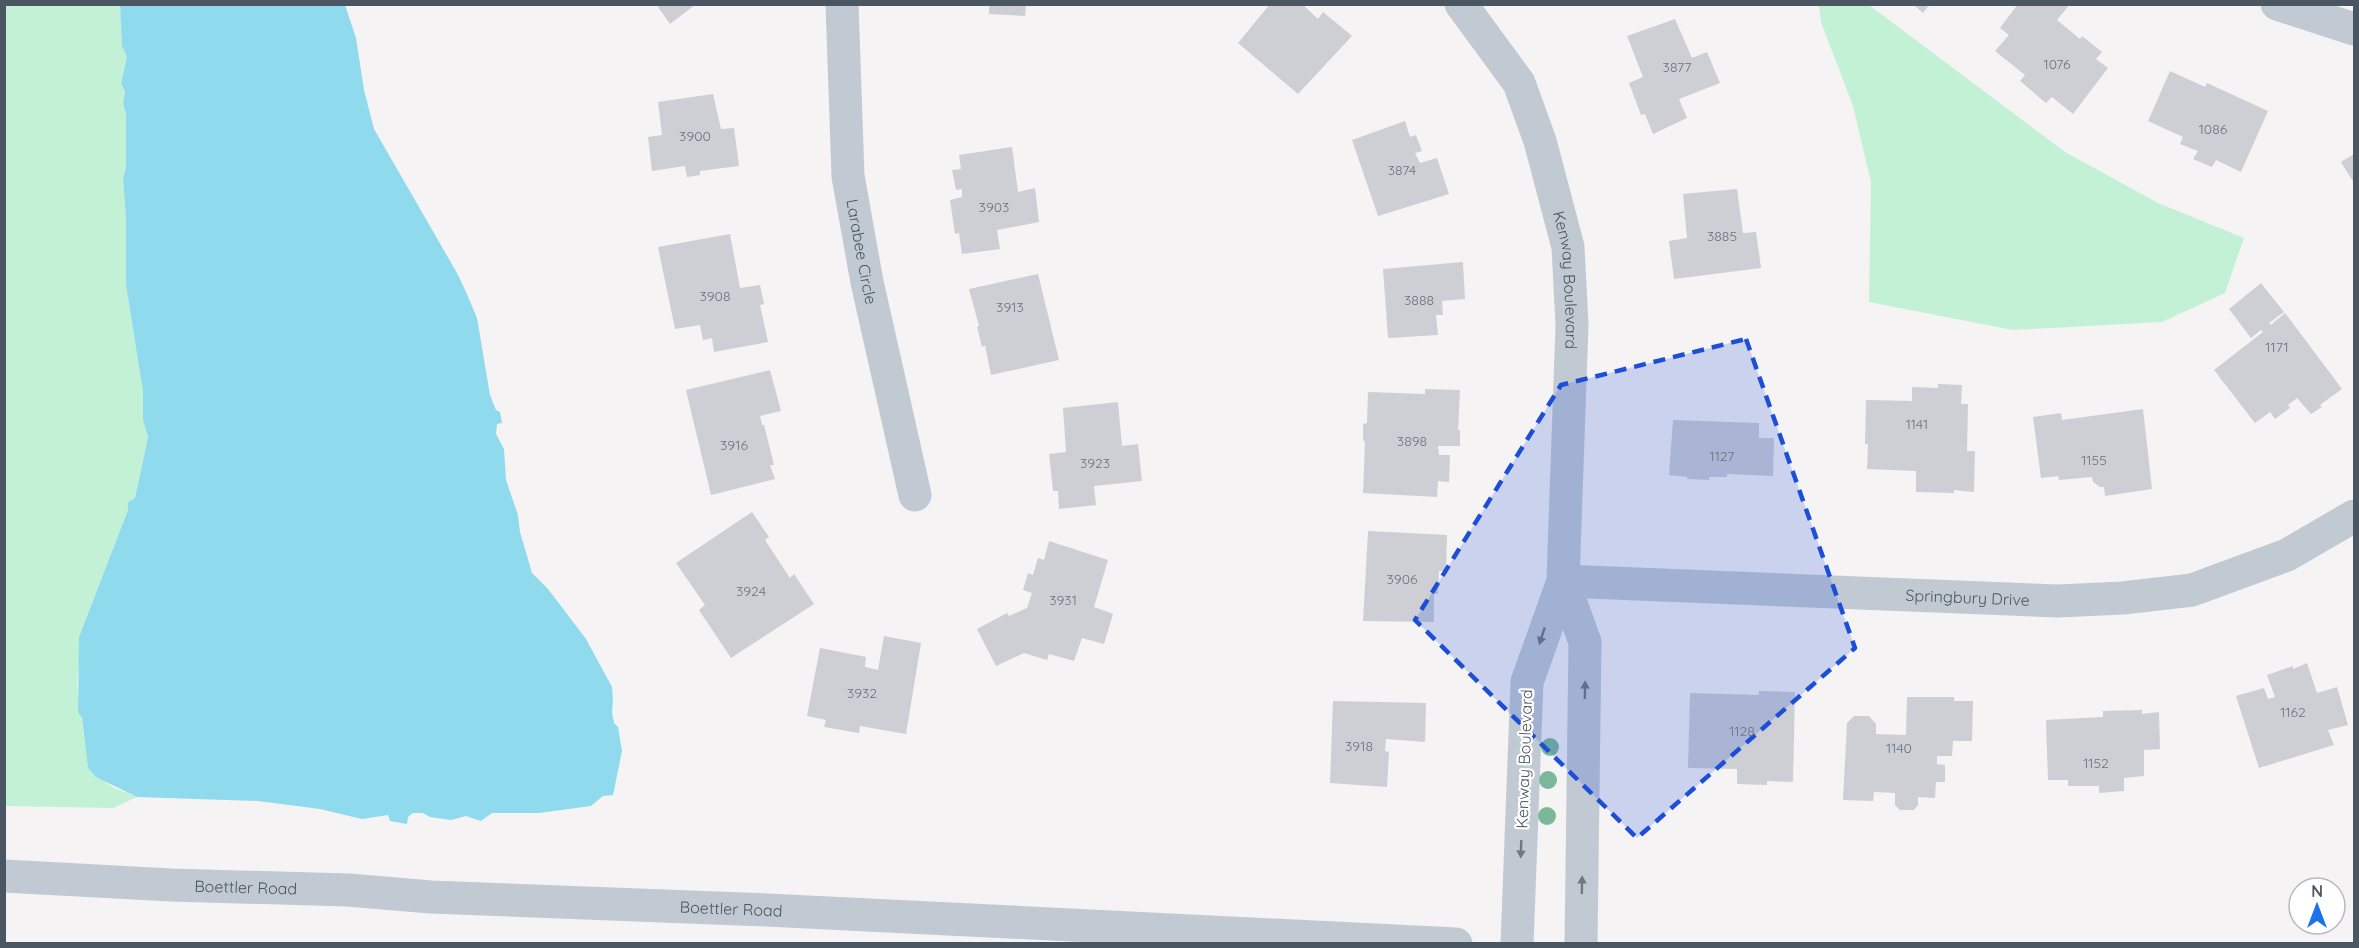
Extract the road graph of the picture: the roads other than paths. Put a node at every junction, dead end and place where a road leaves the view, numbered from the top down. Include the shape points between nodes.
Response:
1 (842, 4) edge
2 (1461, 4) edge
3 (2277, 4) edge
4 (2355, 29) edge
5 (915, 495) dead end
6 (2355, 516) edge
7 (1563, 581) junction
8 (4, 876) edge
9 (1456, 944) edge
10 (1517, 944) edge
11 (1581, 944) edge

1 - 5 street, Larabee Circle via 848,176 867,282
2 - 7 street, Kenway Boulevard via 1519,83 1540,141 1568,248 1572,325
3 - 4 street
6 - 7 street, Springbury Drive via 2287,555 2192,590 2124,598 2047,600
7 -> 10 street, Kenway Boulevard via 1527,682
11 -> 7 street, Kenway Boulevard via 1585,642
8 - 9 street, Boettler Road

